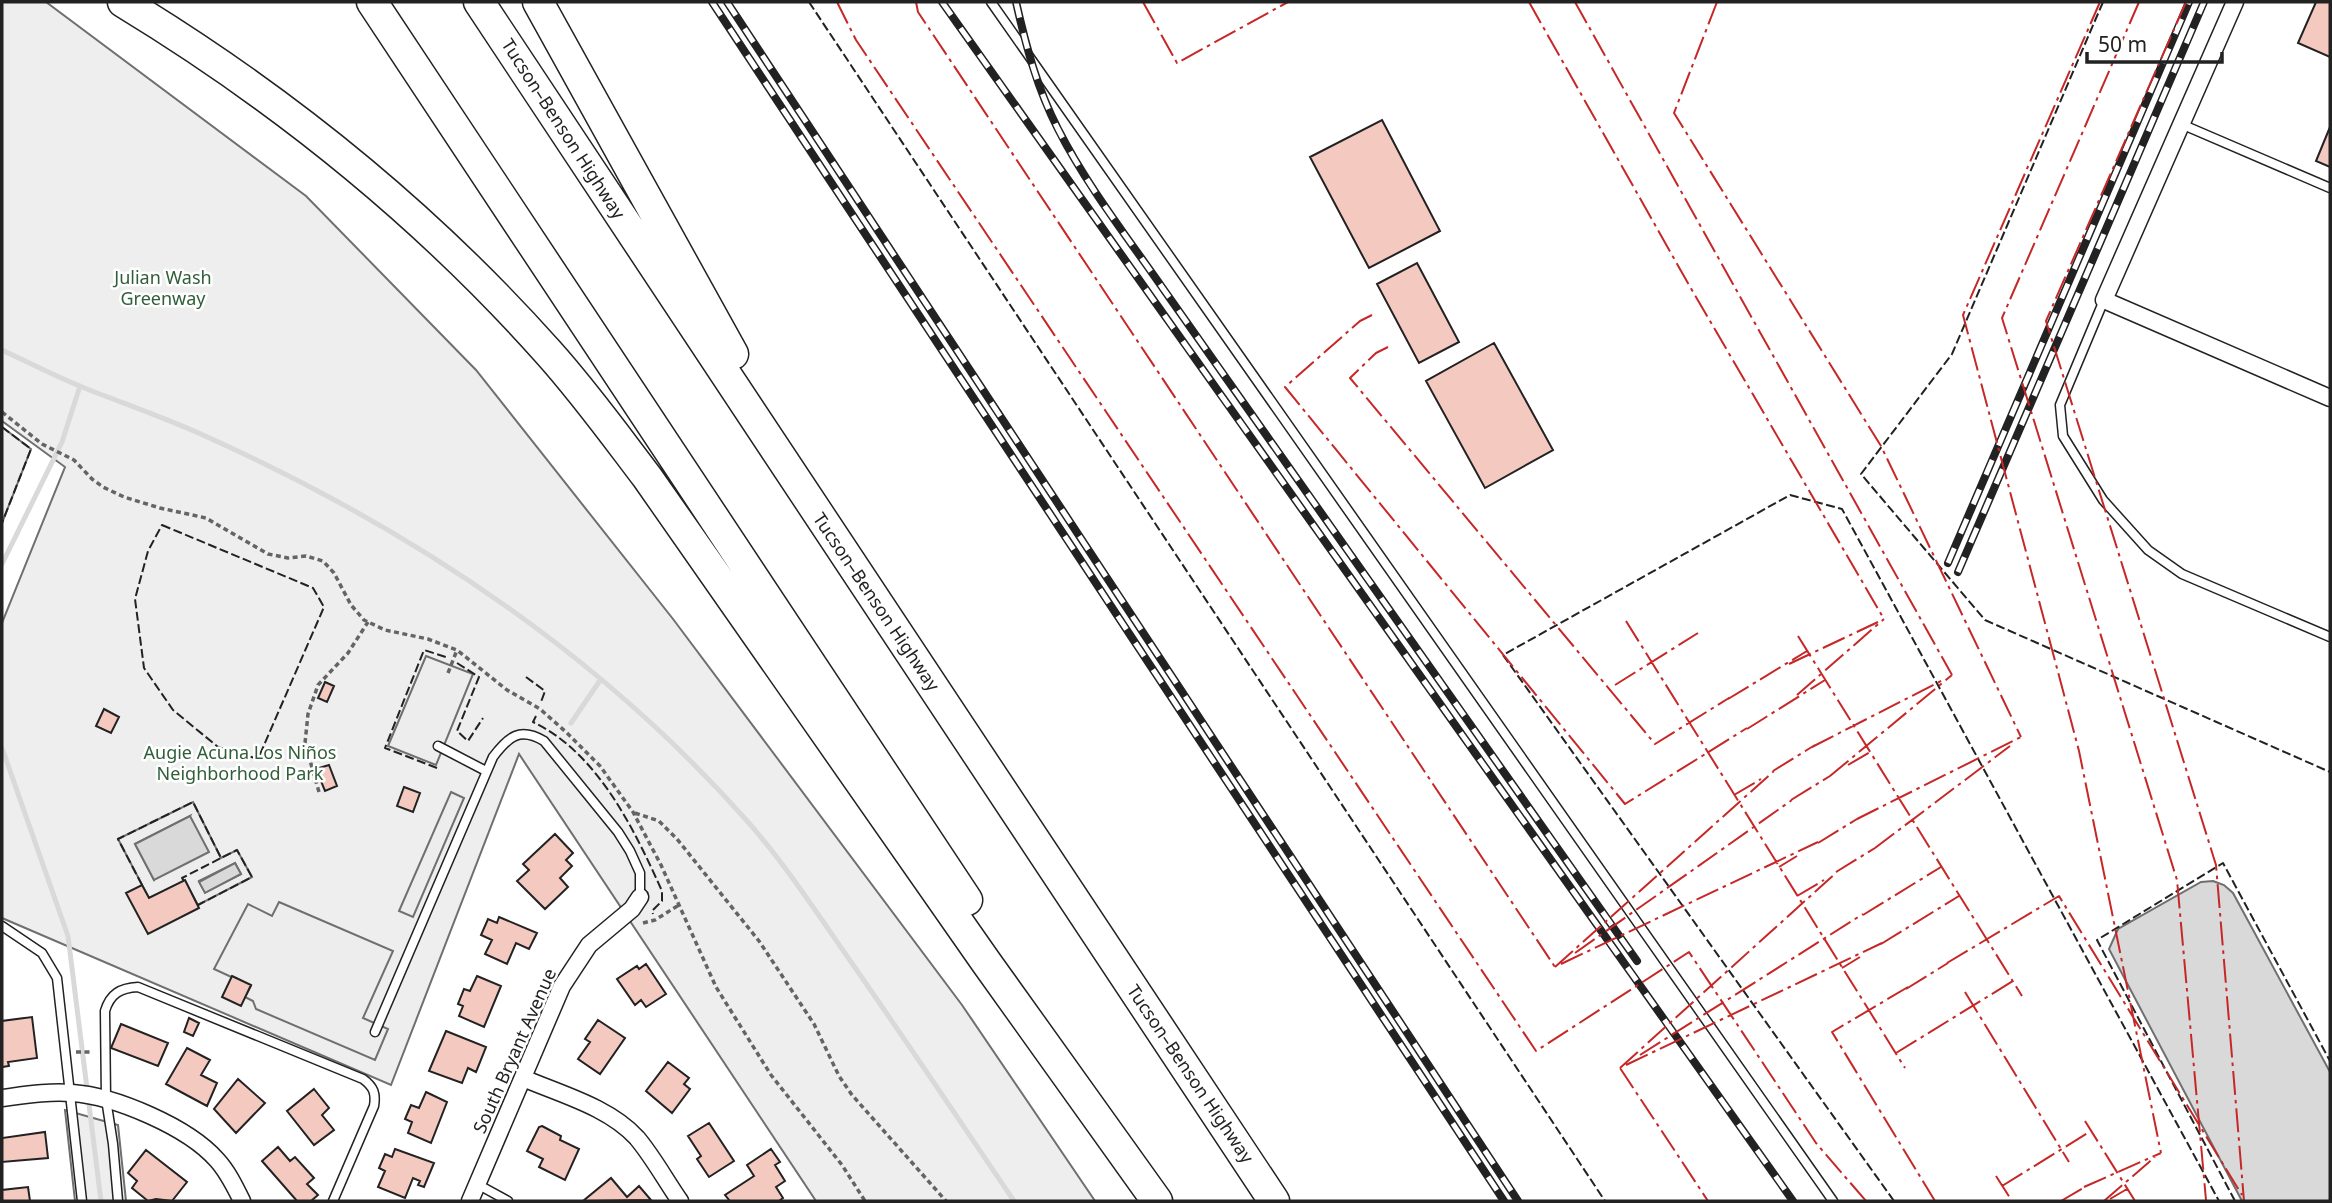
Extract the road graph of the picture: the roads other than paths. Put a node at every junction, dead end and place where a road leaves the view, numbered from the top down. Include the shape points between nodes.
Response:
1 (123, 2) edge
2 (372, 2) edge
3 (479, 2) edge
4 (538, 2) edge
5 (991, 2) edge
6 (2235, 2) edge
7 (2181, 124) junction
8 (2330, 188) edge
9 (2104, 300) junction
10 (2330, 398) edge
11 (844, 553) junction
12 (2330, 637) edge
13 (438, 746) dead end
14 (486, 772) junction
15 (640, 897) joint
16 (2, 926) edge
17 (374, 1032) dead end
18 (523, 1077) junction
19 (69, 1093) junction
20 (2, 1098) edge
21 (106, 1099) junction
22 (477, 1184) junction
23 (82, 1201) edge
24 (118, 1201) edge
25 (242, 1201) edge
26 (333, 1201) edge
27 (470, 1201) edge
28 (508, 1201) edge
29 (680, 1201) edge
30 (1157, 1201) edge
31 (1167, 1201) edge
32 (1274, 1201) edge
33 (1833, 1201) edge

1 - 30 highway via 212,59 357,167 457,257 549,353 647,477
2 - 31 highway
3 - 11 highway, Tucson–Benson Highway
4 - 11 highway
5 - 33 lane
6 - 7 street
7 - 8 lane
7 - 9 street
9 - 10 street
9 - 12 lane via 2060,405 2063,436 2103,500 2148,550 2182,574
11 - 32 highway, Tucson–Benson Highway
13 - 14 lane
14 - 15 lane via 493,757 513,737 532,734 544,741 630,851 640,873
14 - 17 lane
15 - 18 street, South Bryant Avenue via 589,945 572,968
16 - 19 lane via 42,953 57,978
18 - 22 street, South Bryant Avenue
18 - 29 street via 625,1127
19 - 20 street
19 - 21 street
19 - 23 lane
21 - 24 lane
21 - 25 street via 198,1142 223,1167
21 - 26 lane via 105,1011 111,996 130,988 148,990 363,1079 373,1089 374,1106
22 - 27 street, South Bryant Avenue
22 - 28 lane

